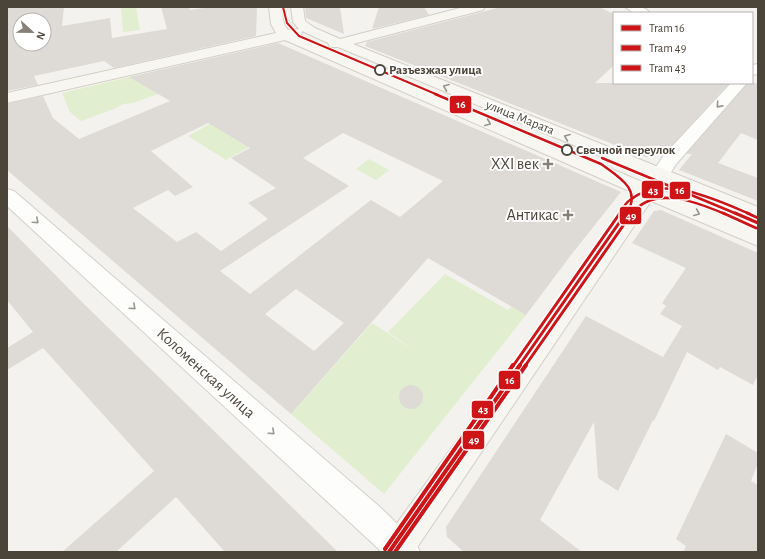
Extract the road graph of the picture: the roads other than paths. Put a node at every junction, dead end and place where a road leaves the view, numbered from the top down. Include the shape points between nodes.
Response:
1 (275, 7) edge
2 (297, 7) edge
3 (479, 7) edge
4 (631, 7) edge
5 (455, 9) edge
6 (642, 12) edge
7 (305, 28) junction
8 (283, 32) junction
9 (335, 41) junction
10 (310, 47) junction
11 (738, 84) edge
12 (7, 89) edge
13 (7, 98) edge
14 (654, 183) junction
15 (7, 195) edge
16 (758, 215) edge
17 (758, 239) edge
18 (400, 550) edge

1 - 8 street via 276,22
2 - 7 street via 299,22
3 - 5 street
4 - 6 street
5 - 9 street
7 - 8 street
7 - 9 street, улица Марата
8 - 10 street, улица Марата
8 - 12 street
8 - 13 street
9 - 10 street
14 -> 9 street, улица Марата
10 -> 14 street, улица Марата
11 -> 14 street via 670,159
14 - 16 street, улица Марата
14 -> 17 street, улица Марата
14 - 18 street
15 -> 18 street, Коломенская улица

